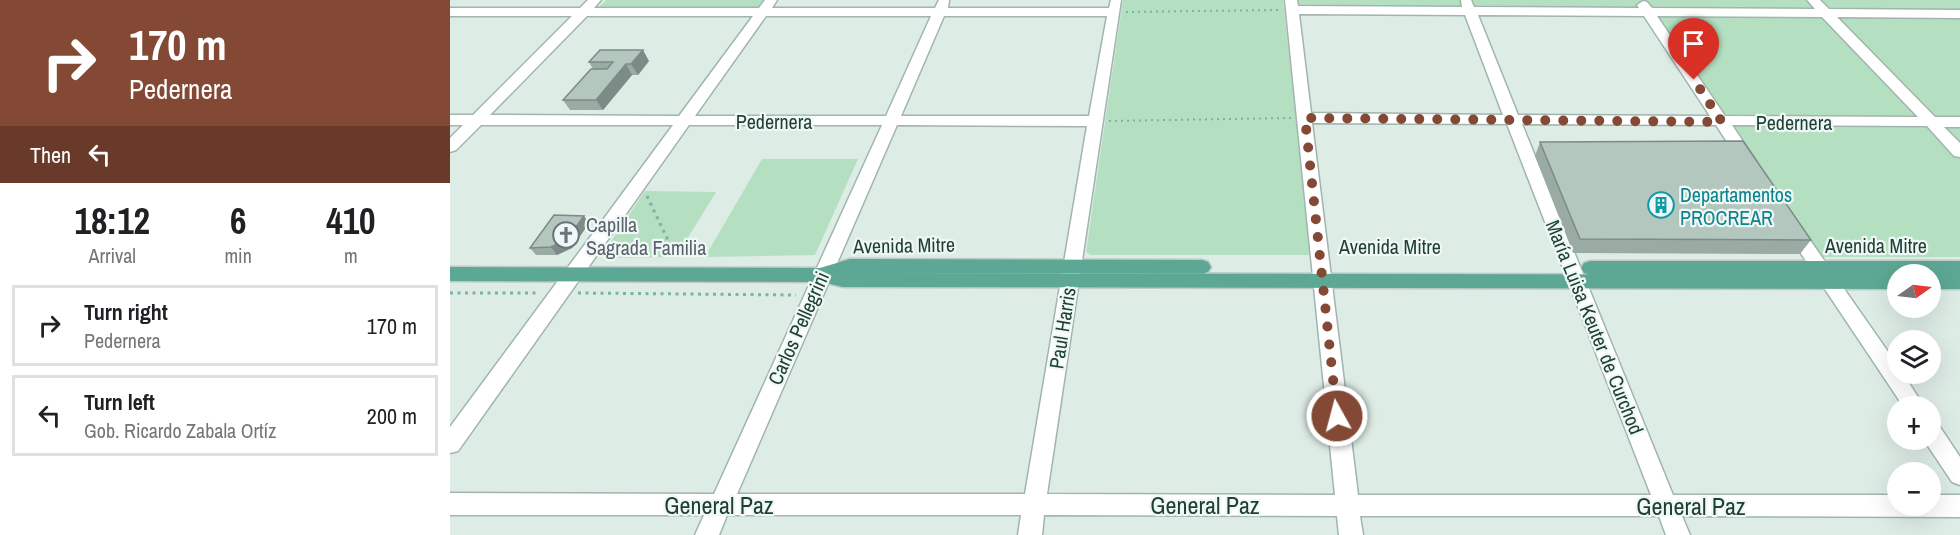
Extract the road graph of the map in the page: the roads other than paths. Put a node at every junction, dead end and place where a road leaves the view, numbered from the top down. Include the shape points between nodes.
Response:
1 (595, 0) edge
2 (771, 0) edge
3 (1640, 0) edge
4 (1813, 0) edge
5 (1292, 5) edge
6 (1467, 5) edge
7 (942, 6) edge
8 (1116, 6) edge
9 (450, 12) edge
10 (1649, 12) junction
11 (581, 14) junction
12 (761, 14) junction
13 (1826, 14) junction
14 (1960, 14) edge
15 (1305, 118) junction
16 (450, 120) edge
17 (478, 120) junction
18 (1512, 120) junction
19 (681, 121) junction
20 (889, 121) junction
21 (1097, 121) junction
22 (1722, 122) junction
23 (1932, 122) junction
24 (1960, 122) edge
25 (450, 147) edge
26 (1960, 152) edge
27 (1760, 178) edge
28 (1786, 218) edge
29 (1960, 268) edge
30 (1070, 273) junction
31 (450, 274) edge
32 (1320, 274) junction
33 (571, 275) junction
34 (822, 275) junction
35 (1574, 275) junction
36 (1824, 275) junction
37 (1887, 281) edge
38 (1941, 282) edge
39 (1960, 282) edge
40 (1907, 396) edge
41 (450, 444) edge
42 (1941, 447) edge
43 (1960, 475) edge
44 (450, 504) edge
45 (720, 505) junction
46 (1035, 505) junction
47 (1347, 506) junction
48 (1960, 506) edge
49 (1667, 507) junction
50 (707, 535) edge
51 (1030, 535) edge
52 (1351, 535) edge
53 (1678, 535) edge

1 - 11 street
2 - 12 street
3 - 10 street
4 - 13 street
5 - 6 street
5 - 15 street
6 - 10 street
6 - 18 street, María Luisa Keuter de Curchod
7 - 8 street
7 - 12 street
7 - 20 street, Carlos Pellegrini
8 - 21 street, Paul Harris
9 - 11 street
10 - 13 street
10 - 22 street
11 - 12 street
11 - 17 street
12 - 19 street
13 - 14 street
13 - 23 street
15 - 18 street, Pedernera
15 - 32 street
16 - 17 street, Pedernera
17 - 19 street, Pedernera
17 - 25 street
18 - 22 street, Pedernera
18 - 35 street, María Luisa Keuter de Curchod
19 - 20 street, Pedernera
19 - 33 street
20 - 21 street, Pedernera
20 - 34 street, Carlos Pellegrini
21 - 30 street, Paul Harris
22 - 23 street, Pedernera
22 - 27 street
23 - 24 street, Pedernera
23 - 26 street
28 - 36 street
29 - 36 main road, Avenida Mitre
30 - 32 main road, Avenida Mitre
30 - 34 main road, Avenida Mitre via 843,280
30 - 46 street, Paul Harris
31 - 33 main road, Avenida Mitre
32 - 35 main road, Avenida Mitre
32 - 47 street
33 - 34 main road, Avenida Mitre
33 - 41 street
34 - 45 street, Carlos Pellegrini
35 - 36 main road, Avenida Mitre
35 - 49 street, María Luisa Keuter de Curchod
36 - 37 main road, Avenida Mitre
36 - 40 street
38 - 39 main road, Avenida Mitre
42 - 43 street
44 - 45 street, General Paz
45 - 46 street, General Paz
45 - 50 street, Carlos Pellegrini
46 - 47 street, General Paz
46 - 51 street, Paul Harris
47 - 49 street, General Paz
47 - 52 street
48 - 49 street, General Paz
49 - 53 street, María Luisa Keuter de Curchod

